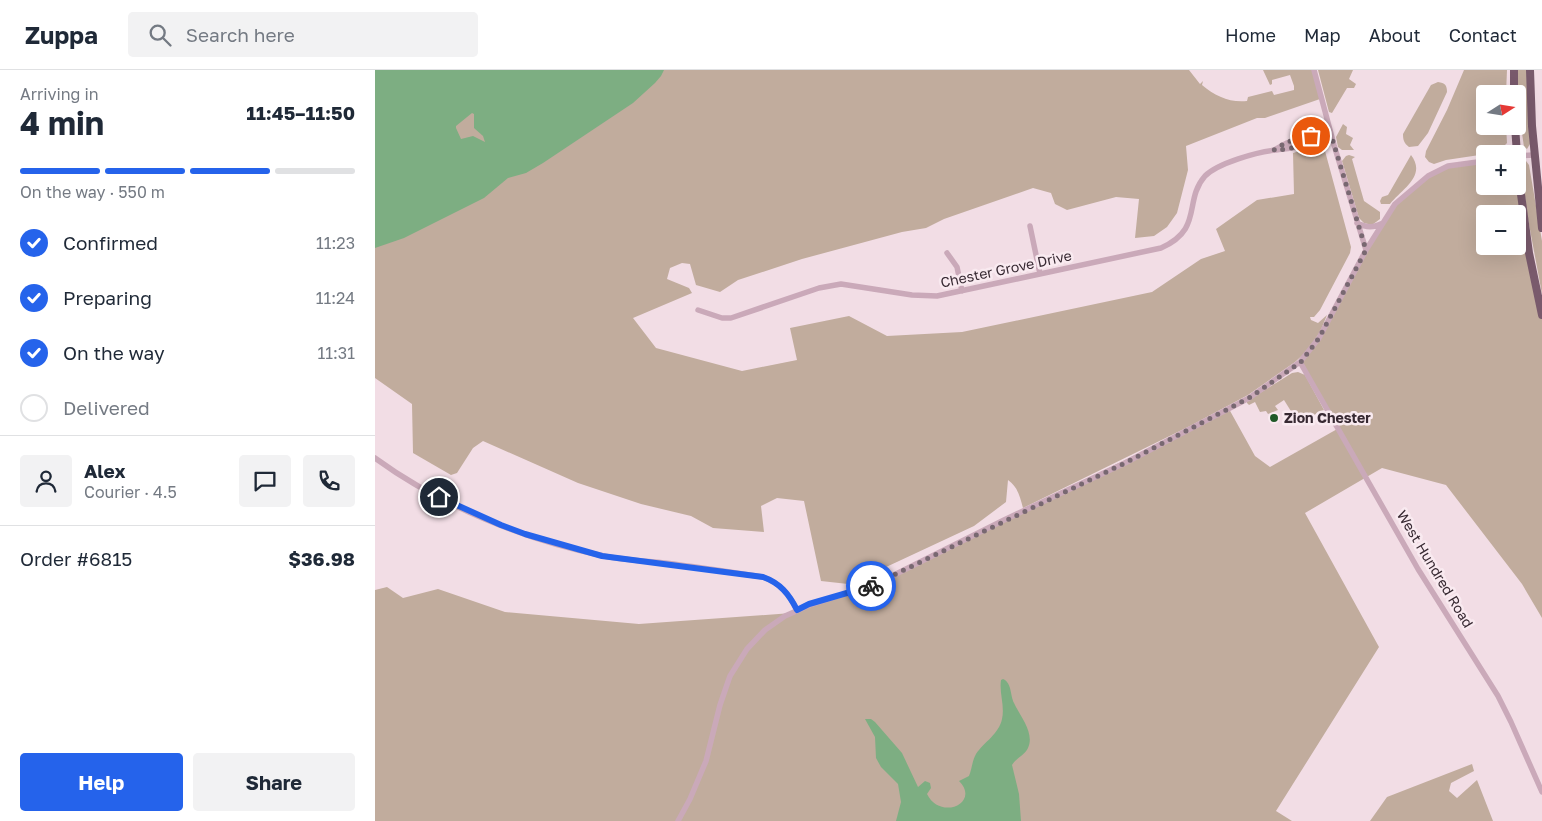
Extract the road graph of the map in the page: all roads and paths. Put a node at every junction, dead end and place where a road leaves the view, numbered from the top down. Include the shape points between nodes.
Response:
1 (1315, 70) edge
2 (1514, 70) edge
3 (1530, 70) edge
4 (1514, 85) edge
5 (1331, 134) junction
6 (1526, 155) edge
7 (1534, 155) junction
8 (1476, 162) edge
9 (1521, 195) edge
10 (1383, 222) junction
11 (1357, 223) junction
12 (1030, 226) dead end
13 (1542, 228) edge
14 (1366, 250) junction
15 (947, 254) dead end
16 (1041, 274) junction
17 (962, 291) junction
18 (698, 310) dead end
19 (1542, 314) edge
20 (1301, 362) junction
21 (375, 458) edge
22 (797, 610) junction
23 (1542, 792) edge
24 (678, 821) edge

1 - 5 street
2 - 4 main road
3 - 7 main road
5 - 11 street
5 - 16 street, Chester Grove Drive via 1288,149 1229,162 1212,170 1195,193 1193,211 1185,229 1161,248
6 - 7 street
7 - 13 main road
8 - 10 street via 1448,166 1428,176 1395,204
9 - 19 main road
10 - 11 street via 1374,227
10 - 14 street
11 - 14 street
12 - 16 street
14 - 20 street via 1319,338
15 - 17 street via 957,267
16 - 17 street, Chester Grove Drive
17 - 18 street, Chester Grove Drive via 923,297 841,284 819,288 731,318
20 - 22 street via 1249,398 1125,463 876,584
20 - 23 street, West Hundred Road via 1418,569 1498,696
21 - 22 street via 439,497 525,534 602,556 763,577 783,587
22 - 24 street via 765,630 733,669 720,705 707,761

